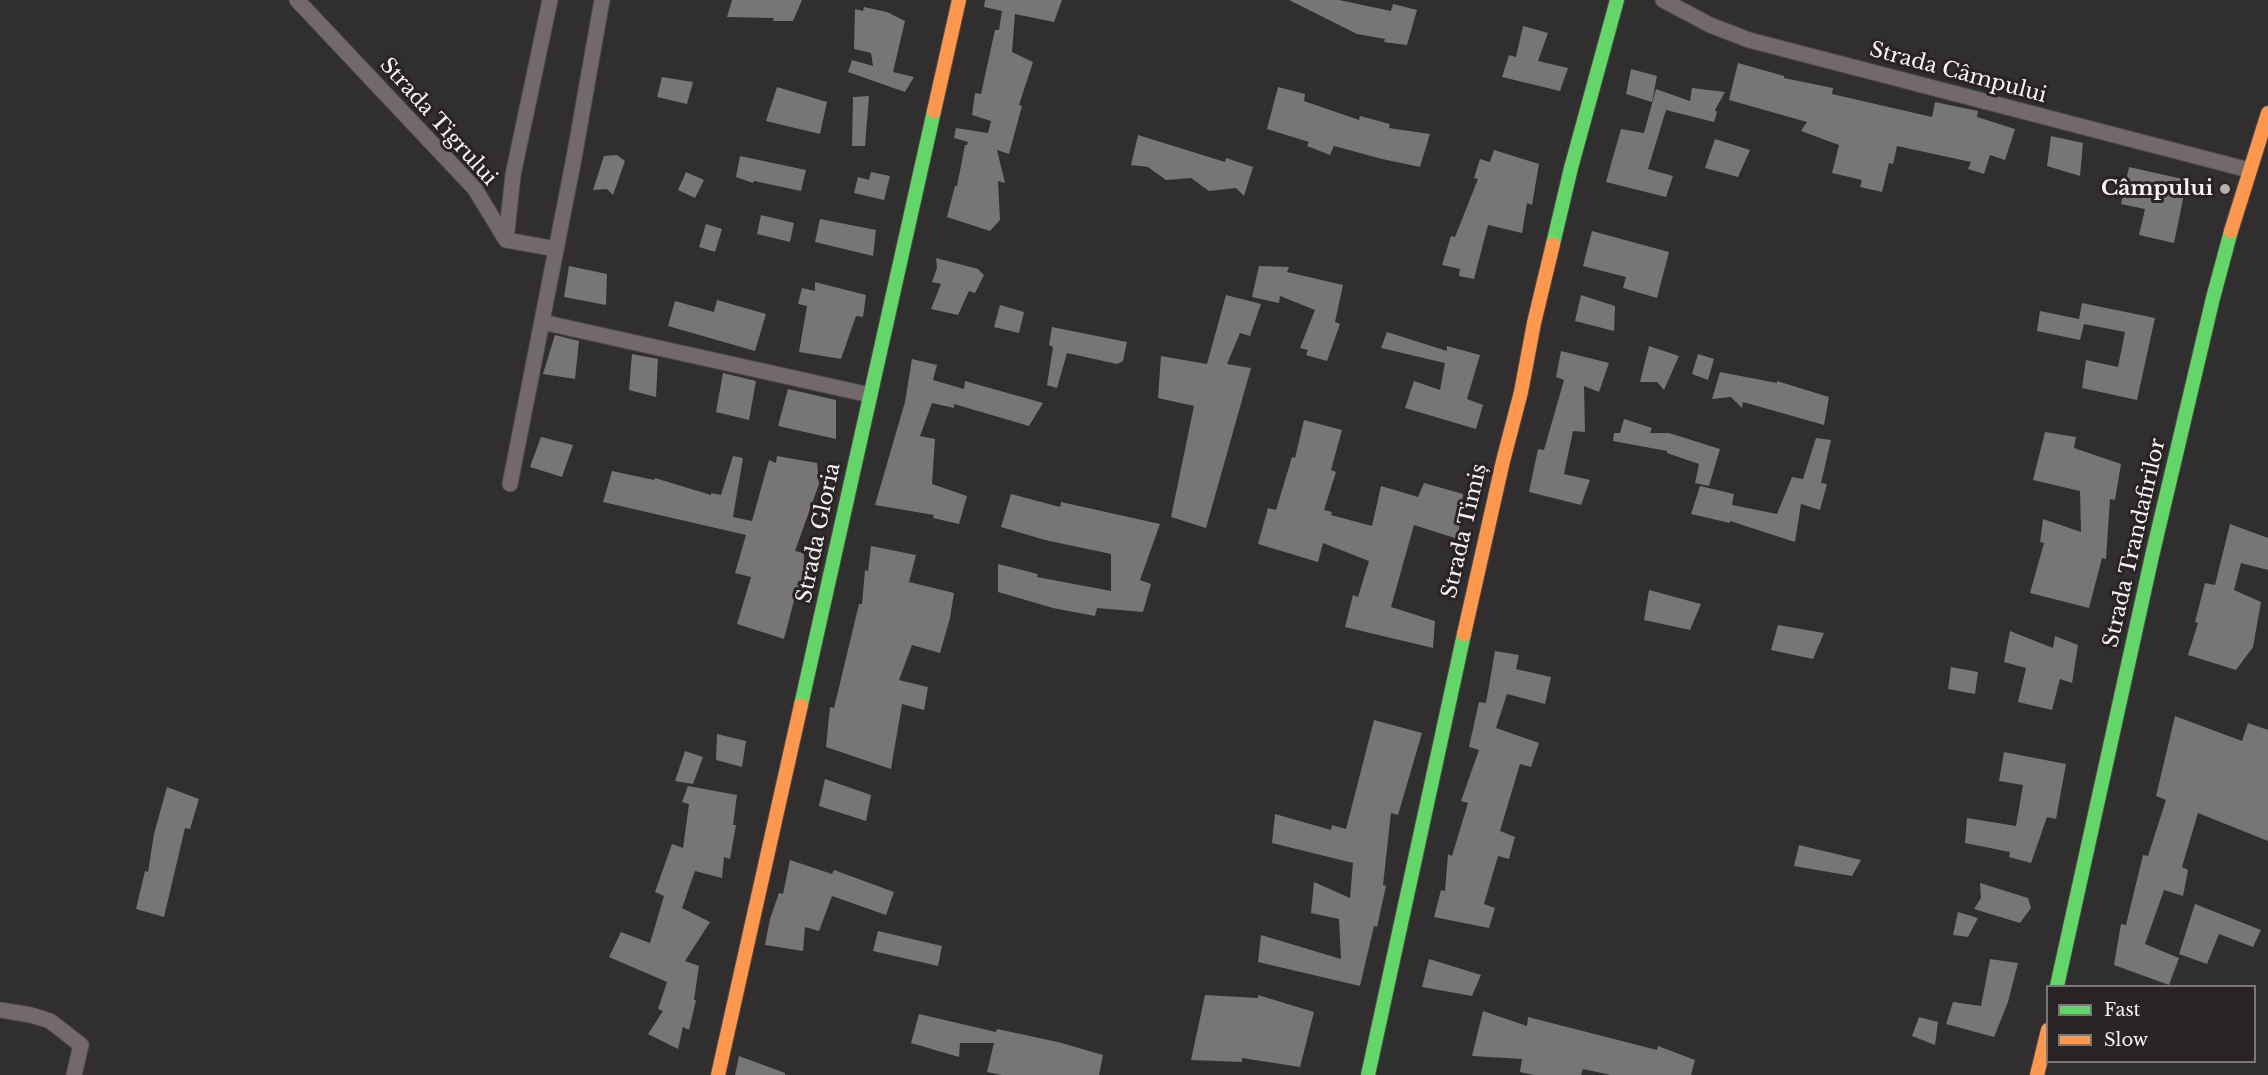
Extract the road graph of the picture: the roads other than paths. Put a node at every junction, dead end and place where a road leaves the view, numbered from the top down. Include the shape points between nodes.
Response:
1 (297, 0) edge
2 (550, 0) edge
3 (602, 0) edge
4 (959, 0) edge
5 (1617, 0) edge
6 (1663, 0) edge
7 (2268, 113) edge
8 (2249, 170) junction
9 (506, 240) junction
10 (556, 249) junction
11 (542, 322) junction
12 (870, 395) junction
13 (510, 484) dead end
14 (2057, 985) edge
15 (0, 1010) edge
16 (2046, 1038) edge
17 (74, 1075) edge
18 (718, 1075) edge
19 (1368, 1075) edge
20 (2037, 1075) edge

1 - 9 street, Strada Tigrului via 475,189
2 - 9 street via 513,175
3 - 10 street
4 - 12 street, Strada Gloria
5 - 19 street, Strada Timiș via 1534,323
6 - 8 street, Strada Câmpului via 1749,40
7 - 8 street, Strada Trandafirilor
8 - 14 street, Strada Trandafirilor via 2200,350
9 - 10 street
10 - 11 street
11 - 12 street
11 - 13 street
12 - 18 street, Strada Gloria
15 - 17 street via 50,1021 81,1045
16 - 20 street

